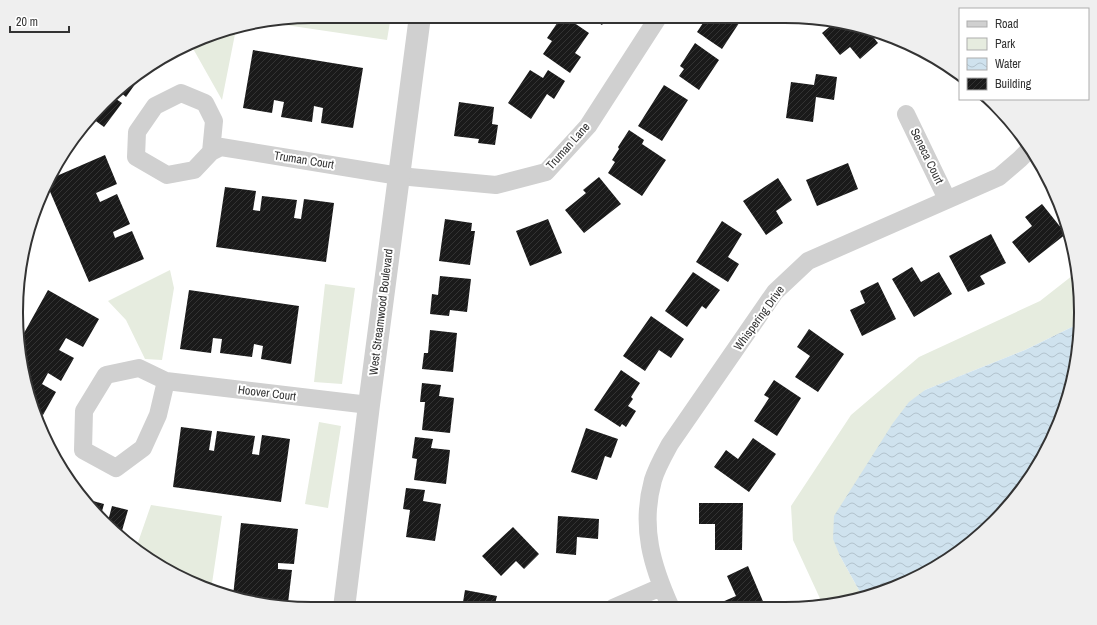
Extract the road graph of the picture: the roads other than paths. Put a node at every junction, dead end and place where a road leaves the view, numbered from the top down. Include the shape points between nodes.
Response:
1 (419, 23) edge
2 (654, 23) edge
3 (906, 114) dead end
4 (211, 152) junction
5 (1026, 153) edge
6 (398, 176) junction
7 (947, 199) junction
8 (166, 381) junction
9 (369, 404) junction
10 (661, 586) junction
11 (345, 602) edge
12 (626, 602) edge
13 (668, 602) edge

1 - 6 street, West Streamwood Boulevard
2 - 6 street, Truman Lane via 588,126 546,172 496,184
3 - 7 street, Seneca Court
4 - 4 street via 214,121 205,103 181,93 155,106 137,132 136,157 166,175 194,170
4 - 6 street, Truman Court via 221,147
5 - 7 street, Whispering Drive via 999,177
6 - 9 street, West Streamwood Boulevard
7 - 10 street, Whispering Drive via 808,261 775,292 670,444 653,479 647,527 649,546
8 - 8 street, Hoover Court via 139,368 106,375 84,411 83,450 116,468 143,448 158,416
8 - 9 street, Hoover Court
9 - 11 street, West Streamwood Boulevard
10 - 12 street
10 - 13 street, Whispering Drive

